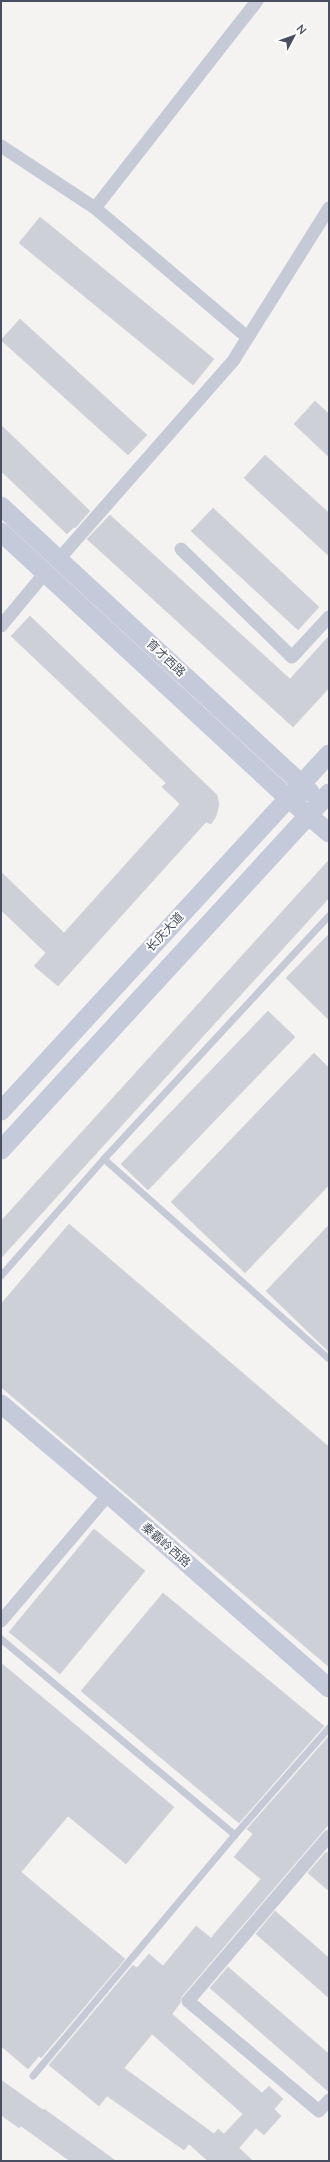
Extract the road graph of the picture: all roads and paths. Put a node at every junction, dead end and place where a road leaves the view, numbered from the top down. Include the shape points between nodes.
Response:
1 (256, 1) edge
2 (1, 146) edge
3 (95, 208) junction
4 (329, 208) edge
5 (248, 337) junction
6 (1, 506) edge
7 (1, 532) edge
8 (181, 549) dead end
9 (59, 559) junction
10 (45, 573) junction
11 (329, 617) edge
12 (1, 626) edge
13 (329, 754) edge
14 (302, 784) junction
15 (288, 798) junction
16 (322, 806) edge
17 (329, 833) edge
18 (329, 916) edge
19 (1, 1111) edge
20 (1, 1150) edge
21 (104, 1159) junction
22 (1, 1276) edge
23 (329, 1359) edge
24 (1, 1404) edge
25 (1, 1419) edge
26 (105, 1499) junction
27 (1, 1621) edge
28 (1, 1639) edge
29 (329, 1688) edge
30 (329, 1702) edge
31 (329, 1728) edge
32 (235, 1835) junction
33 (329, 1836) edge
34 (33, 2076) dead end
35 (329, 2100) edge

1 - 3 street
2 - 3 street
3 - 5 street
4 - 5 street
5 - 9 street via 233,361
6 - 9 main road, 育才西路
7 - 10 main road, 育才西路
8 - 11 street via 292,657
9 - 14 main road, 育才西路
10 - 12 street
10 - 15 main road, 育才西路
13 - 14 main road, 长庆大道
14 - 15 main road, 长庆大道
14 - 16 main road, 育才西路
15 - 16 main road, 育才西路
15 - 19 main road, 长庆大道
16 - 17 main road, 育才西路
16 - 20 main road
18 - 21 lane
21 - 22 lane
21 - 23 lane
24 - 26 main road, 秦霸岭西路
25 - 26 main road, 秦霸岭西路
26 - 27 street
26 - 29 main road, 秦霸岭西路
26 - 30 main road, 秦霸岭西路
28 - 32 lane
31 - 32 lane
32 - 34 lane
33 - 35 street via 188,2001 319,2110

